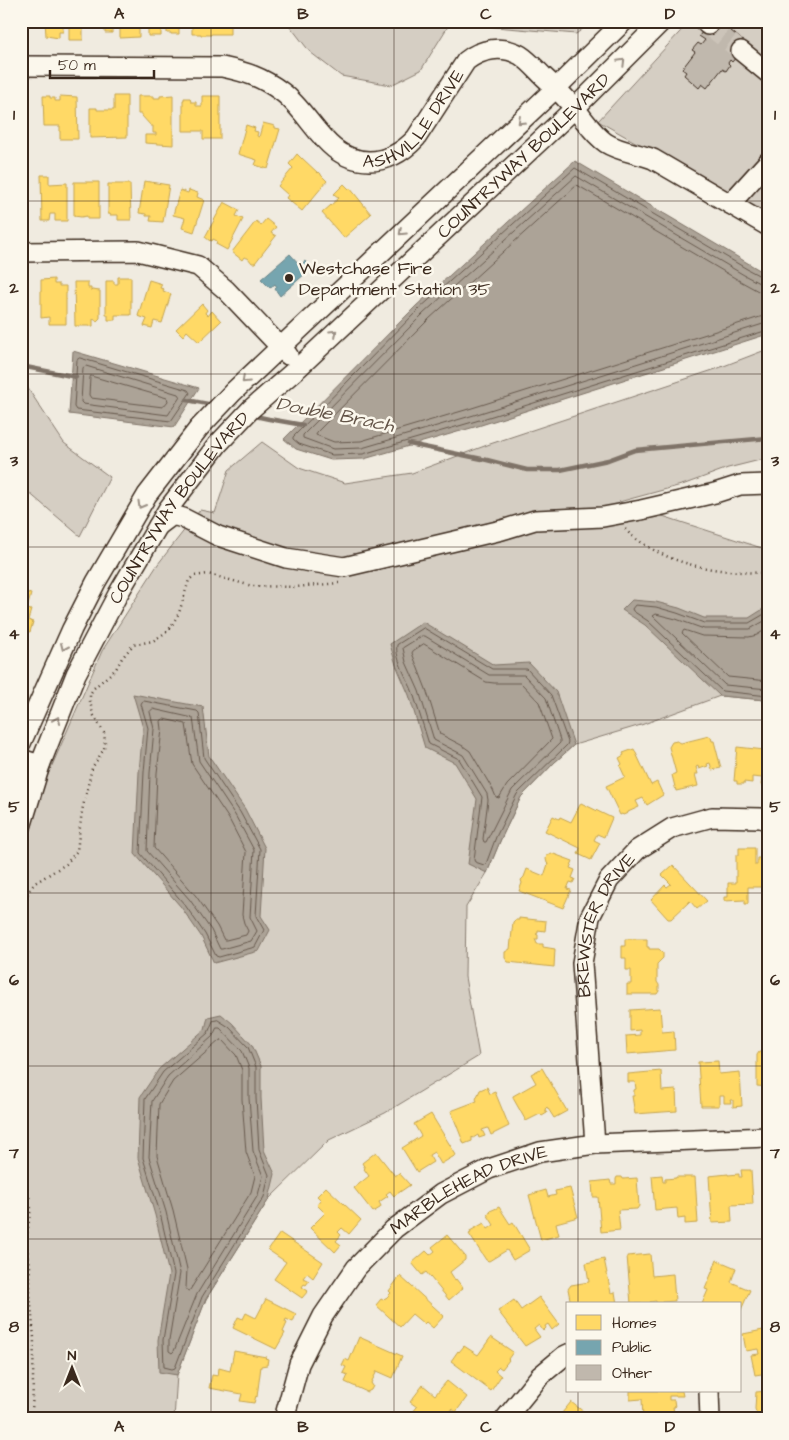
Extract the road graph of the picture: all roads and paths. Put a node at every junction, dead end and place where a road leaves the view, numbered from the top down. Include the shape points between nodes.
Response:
1 (624, 21) edge
2 (662, 21) edge
3 (741, 51) tunnel mouth
4 (21, 66) edge
5 (768, 74) edge
6 (556, 88) junction
7 (575, 108) junction
8 (768, 162) edge
9 (730, 204) junction
10 (768, 226) edge
11 (21, 252) edge
12 (280, 346) junction
13 (299, 367) junction
14 (768, 484) edge
15 (184, 489) junction
16 (617, 515) junction
17 (183, 518) junction
18 (158, 526) junction
19 (768, 573) edge
20 (340, 583) dead end
21 (21, 743) edge
22 (21, 759) edge
23 (40, 765) junction
24 (768, 821) edge
25 (21, 827) edge
26 (21, 939) edge
27 (21, 1063) edge
28 (21, 1110) edge
29 (21, 1133) edge
30 (768, 1137) edge
31 (595, 1144) junction
32 (566, 1355) edge
33 (709, 1392) edge
34 (32, 1419) edge
35 (284, 1419) edge
36 (505, 1419) edge
37 (710, 1419) edge

1 - 6 street, COUNTRYWAY BOULEVARD
7 -> 2 street, COUNTRYWAY BOULEVARD
3 - 5 street
4 - 6 street, ASHVILLE DRIVE via 222,67 248,72 283,93 332,147 359,161 386,159 408,147 466,61 484,51 508,50 520,55
6 - 7 street, ASHVILLE DRIVE
6 -> 12 street, COUNTRYWAY BOULEVARD
7 - 9 street, ASHVILLE DRIVE via 594,133 607,143 653,159
13 -> 7 street, COUNTRYWAY BOULEVARD
8 - 9 street
9 - 10 street, ASHVILLE DRIVE
11 - 12 street via 138,251 198,266
12 - 13 street
12 -> 21 street, COUNTRYWAY BOULEVARD via 199,428 147,495 76,621
13 - 15 street, COUNTRYWAY BOULEVARD via 250,409
14 - 16 street via 740,484 715,493
15 - 17 street via 179,502
15 - 18 street, COUNTRYWAY BOULEVARD
16 - 17 street via 535,520 344,567 286,558 218,536
16 - 19 path via 631,536 674,560 705,568
17 - 18 street via 170,517
23 -> 18 street, COUNTRYWAY BOULEVARD via 76,674
20 - 26 path via 252,586 208,574 189,580 179,613 169,630 153,640 133,645 116,669 90,694 93,714 104,733 105,742 92,768 77,850 66,864 34,883 28,892
22 - 23 street
23 - 25 street, COUNTRYWAY BOULEVARD
24 - 31 street, BREWSTER DRIVE via 712,817 672,828 637,850 609,880 590,917 582,963
27 - 28 path via 24,1075
29 - 34 path via 24,1177 31,1207 26,1242 34,1338
30 - 31 street, MARBLEHEAD DRIVE
31 - 35 street, MARBLEHEAD DRIVE via 540,1152 489,1169 441,1194 394,1229 356,1268 323,1316 299,1364
32 - 36 street via 540,1376
33 - 37 street

